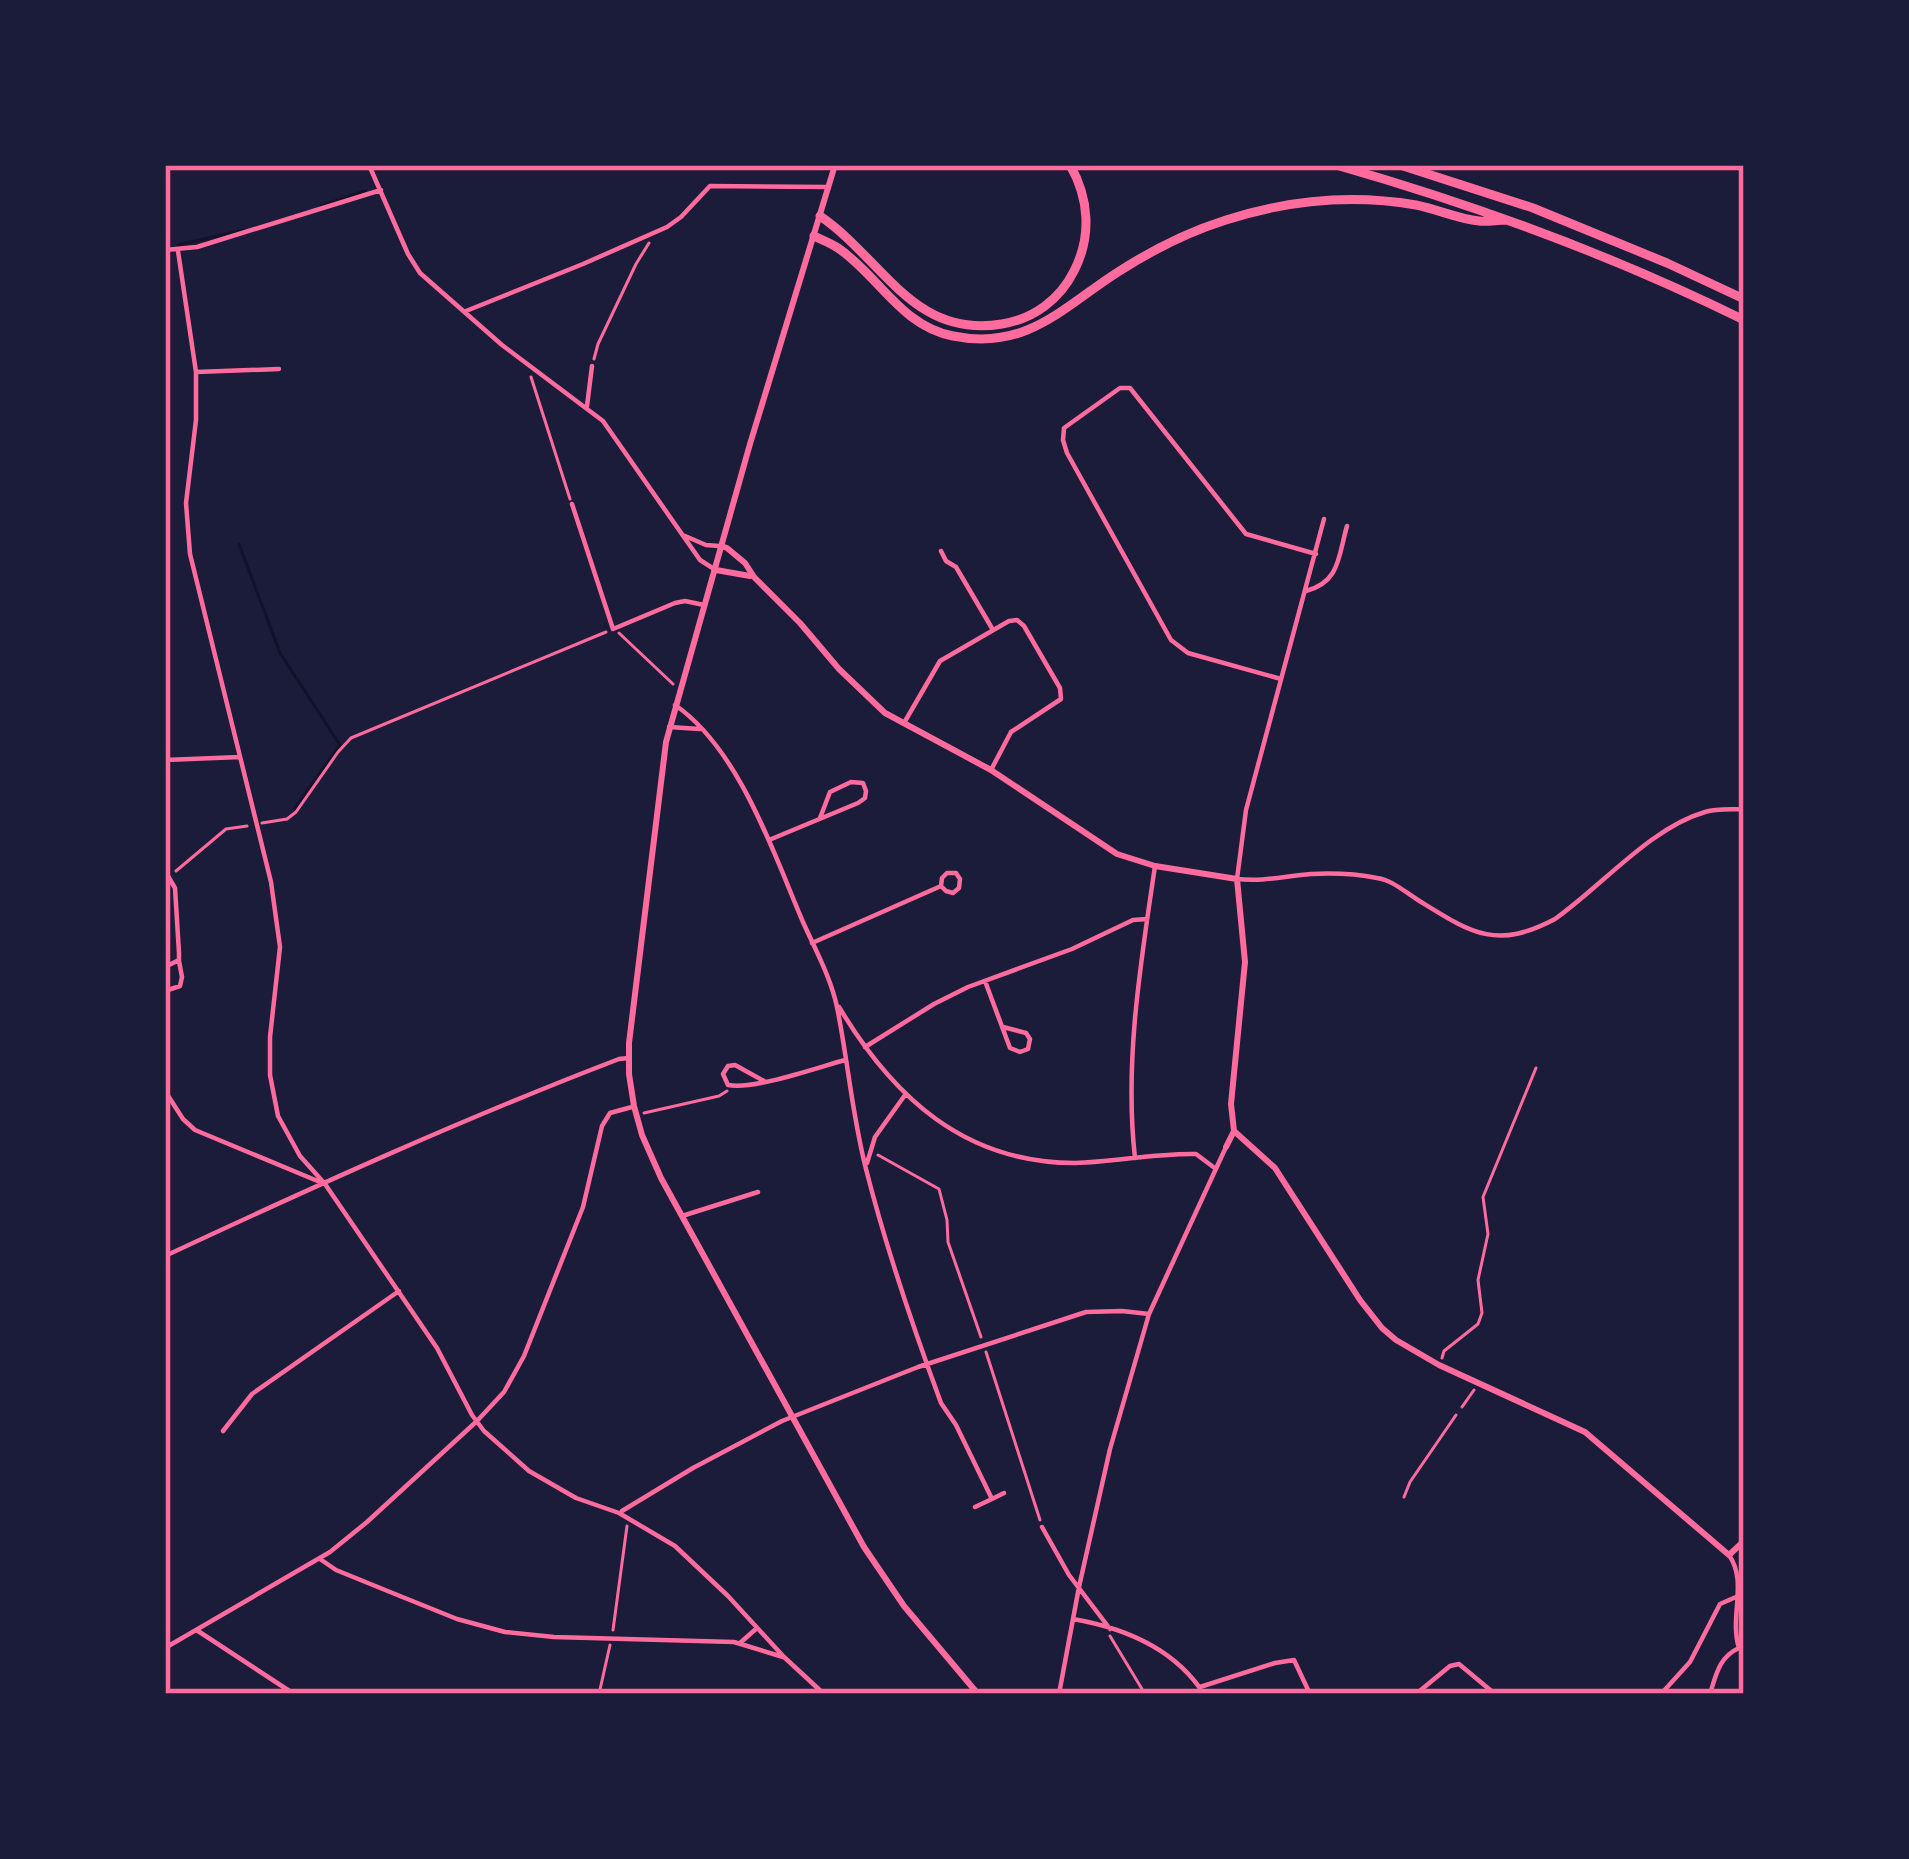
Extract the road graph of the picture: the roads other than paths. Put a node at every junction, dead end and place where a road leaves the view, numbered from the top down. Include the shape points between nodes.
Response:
1 (369, 165) edge
2 (835, 165) edge
3 (1070, 165) edge
4 (1336, 165) edge
5 (1400, 165) edge
6 (829, 187) junction
7 (380, 190) junction
8 (820, 216) junction
9 (1506, 220) junction
10 (814, 236) junction
11 (165, 250) edge
12 (178, 250) junction
13 (1744, 298) edge
14 (479, 306) junction
15 (466, 311) junction
16 (476, 320) junction
17 (1744, 320) edge
18 (592, 366) road end
19 (279, 369) dead end
20 (196, 372) junction
21 (587, 406) junction
22 (572, 504) road end
23 (1324, 519) dead end
24 (1347, 526) dead end
25 (685, 536) junction
26 (722, 547) junction
27 (941, 551) dead end
28 (1316, 554) junction
29 (714, 569) junction
30 (754, 577) junction
31 (1306, 591) junction
32 (704, 605) junction
33 (993, 630) junction
34 (1282, 679) junction
35 (675, 705) junction
36 (904, 724) junction
37 (670, 727) junction
38 (704, 729) junction
39 (240, 757) junction
40 (165, 760) edge
41 (991, 770) junction
42 (1744, 809) edge
43 (820, 818) junction
44 (769, 840) junction
45 (1155, 866) junction
46 (167, 873) edge
47 (1237, 878) junction
48 (941, 886) dead end
49 (1147, 919) junction
50 (812, 943) junction
51 (179, 960) junction
52 (165, 967) edge
53 (986, 981) junction
54 (165, 991) edge
55 (836, 1002) junction
56 (1003, 1028) junction
57 (864, 1048) junction
58 (629, 1058) junction
59 (845, 1060) junction
60 (764, 1081) junction
61 (165, 1091) edge
62 (905, 1095) junction
63 (632, 1110) junction
64 (1234, 1131) junction
65 (1226, 1147) joint
66 (1135, 1158) junction
67 (1216, 1168) junction
68 (866, 1169) junction
69 (325, 1184) junction
70 (758, 1192) dead end
71 (682, 1216) junction
72 (165, 1256) edge
73 (400, 1291) junction
74 (1149, 1314) junction
75 (928, 1364) junction
76 (792, 1417) junction
77 (476, 1421) junction
78 (223, 1431) dead end
79 (1004, 1493) dead end
80 (992, 1499) junction
81 (975, 1507) dead end
82 (619, 1513) junction
83 (1042, 1527) road end
84 (1744, 1540) edge
85 (1729, 1555) junction
86 (320, 1559) junction
87 (1079, 1587) junction
88 (1737, 1597) junction
89 (1073, 1619) junction
90 (757, 1628) junction
91 (1111, 1628) junction
92 (196, 1630) junction
93 (740, 1643) junction
94 (165, 1648) edge
95 (784, 1657) junction
96 (1202, 1691) edge
97 (294, 1694) edge
98 (824, 1694) edge
99 (978, 1694) edge
100 (1059, 1694) edge
101 (1310, 1694) edge
102 (1416, 1694) edge
103 (1495, 1694) edge
104 (1661, 1694) edge
105 (1710, 1694) edge

1 - 7 street
2 - 6 street
3 - 8 highway via 1087,214 1084,248 1058,295 1012,323 962,326 934,316
4 - 9 highway
5 - 13 highway via 1533,208
6 - 8 street
6 - 14 street via 710,186 657,232
7 - 12 street
7 - 15 street via 420,273
8 - 10 street
9 - 10 highway via 1359,199 1254,211 1162,246 1042,325 973,339 918,322 838,248
9 - 17 highway
10 - 26 street
11 - 12 street
12 - 20 street
14 - 15 street
14 - 16 street
15 - 16 street
16 - 21 street
18 - 21 street
19 - 20 street
20 - 39 street via 188,537
21 - 25 street
22 - 32 street via 614,628 674,603
23 - 28 street
24 - 31 street via 1331,578
25 - 26 street
25 - 29 street
26 - 29 street
26 - 30 street
27 - 33 street
28 - 31 street
28 - 34 street via 1246,534 1130,388 1064,428 1067,453 1171,640 1187,653
29 - 30 street
29 - 32 street
30 - 36 street via 868,698
31 - 34 street
32 - 35 street
33 - 36 street via 935,667
33 - 41 street via 1009,621 1024,626 1061,698 1011,731
34 - 47 street via 1246,809
35 - 37 street
35 - 38 street
36 - 41 street
37 - 38 street
37 - 58 street
38 - 44 street
39 - 40 street
39 - 69 street via 279,933 272,1093 300,1156
41 - 45 street via 1117,854
42 - 47 street via 1682,822 1556,919 1496,937 1464,928 1376,877
43 - 43 street via 865,798 863,783 830,792
43 - 44 street
44 - 50 street
45 - 47 street
45 - 49 street
46 - 51 street
47 - 64 street via 1245,962
48 - 50 street
49 - 53 street
49 - 66 street via 1130,1100
50 - 55 street
51 - 52 street
51 - 54 street via 180,986
53 - 56 street
53 - 57 street
55 - 57 street
55 - 59 street
56 - 56 street via 1010,1048 1028,1049 1026,1033
57 - 62 street
58 - 63 street
58 - 69 street
59 - 60 street
59 - 68 street
60 - 60 street via 734,1087 723,1074 735,1065
61 - 69 street via 195,1130
62 - 66 street via 964,1136 1012,1154 1074,1163
62 - 68 street via 875,1137
63 - 71 street
63 - 77 street via 605,1119 583,1207 524,1356
64 - 65 street
64 - 85 street via 1275,1168 1360,1300 1396,1340 1585,1432
65 - 67 street
66 - 67 street via 1196,1154
67 - 74 street
68 - 75 street
69 - 72 street
69 - 73 street
70 - 71 street
71 - 76 street
73 - 77 street
73 - 78 street via 252,1394
74 - 75 street via 1086,1312
74 - 87 street
75 - 76 street
75 - 80 street
76 - 82 street
76 - 99 street via 886,1582
77 - 82 street via 535,1475
77 - 86 street
79 - 80 street
80 - 81 street
82 - 90 street via 693,1561
83 - 87 street
84 - 85 street
85 - 88 street
86 - 92 street
86 - 93 street via 482,1627
87 - 89 street
87 - 91 street
88 - 104 street via 1720,1604 1690,1662
88 - 105 street via 1738,1648 1721,1661
89 - 91 street
89 - 100 street
90 - 93 street
90 - 95 street
91 - 96 street via 1163,1650
92 - 94 street
92 - 97 street
93 - 95 street
95 - 98 street
96 - 101 street via 1294,1660
102 - 103 street via 1459,1664

